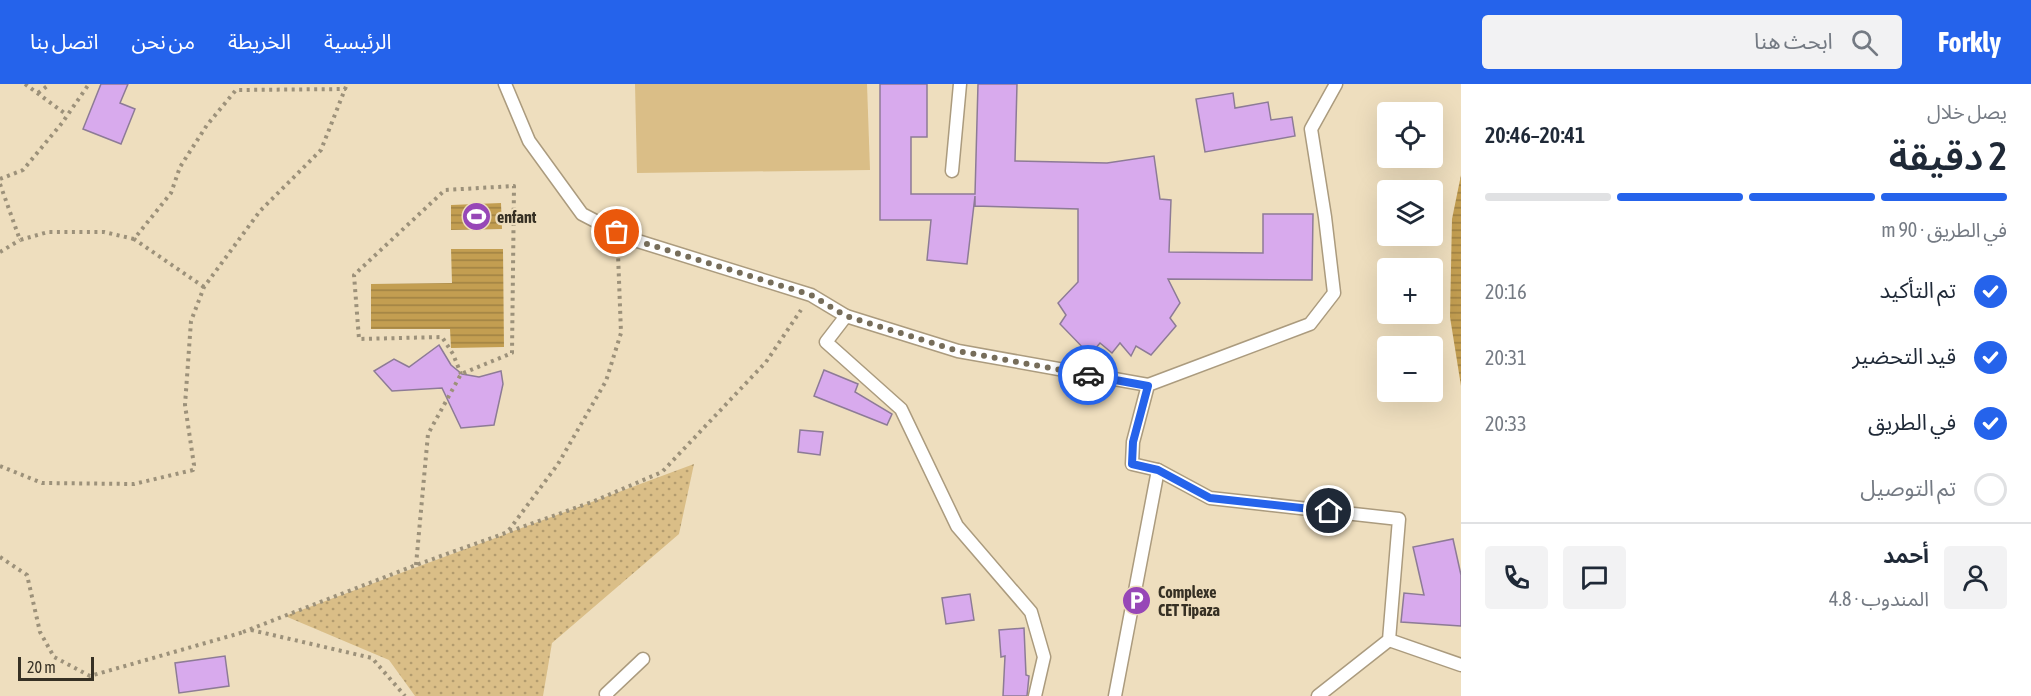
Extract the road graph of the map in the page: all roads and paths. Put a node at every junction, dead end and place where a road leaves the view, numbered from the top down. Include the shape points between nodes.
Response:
1 (25, 84) edge
2 (50, 84) edge
3 (89, 84) edge
4 (505, 84) edge
5 (960, 84) edge
6 (1336, 84) edge
7 (347, 87) edge
8 (38, 93) junction
9 (68, 115) junction
10 (952, 171) dead end
11 (0, 179) edge
12 (0, 184) edge
13 (617, 232) junction
14 (134, 239) junction
15 (20, 240) junction
16 (0, 252) edge
17 (204, 287) junction
18 (811, 295) junction
19 (846, 316) junction
20 (462, 374) junction
21 (1148, 386) junction
22 (0, 466) edge
23 (1158, 470) junction
24 (508, 532) junction
25 (0, 557) edge
26 (416, 565) junction
27 (243, 632) junction
28 (1389, 640) junction
29 (643, 659) dead end
30 (1461, 665) edge
31 (405, 696) edge
32 (607, 696) edge
33 (1035, 696) edge
34 (1115, 696) edge
35 (1318, 696) edge

1 - 8 path
2 - 8 path
3 - 9 path
4 - 13 lane via 529,141 582,214
5 - 10 lane
6 - 21 lane via 1311,129 1334,293 1310,324
7 - 14 path via 236,90 180,167 171,194
7 - 17 path via 321,150 260,211
8 - 9 path
9 - 11 path via 23,170
12 - 15 path
13 - 18 lane
13 - 24 path via 621,333 606,381 558,464
14 - 15 path via 104,232 48,232
14 - 17 path
15 - 16 path
17 - 22 path via 191,321 185,405 193,470 134,484 42,483
18 - 19 lane
18 - 24 path via 766,362 663,472
19 - 21 lane via 958,351
19 - 33 lane via 826,342 901,410 957,526 1031,612 1044,657
20 - 20 path via 512,353 514,186 445,190 354,275 359,339 442,337
20 - 26 path via 428,434
21 - 23 lane via 1133,442 1132,464
23 - 28 lane via 1210,498 1399,519
23 - 34 lane
24 - 26 path
25 - 27 path via 27,575 40,632 54,657 90,676
26 - 27 path
27 - 31 path via 250,630 372,657
28 - 30 lane
28 - 35 lane
29 - 32 lane

